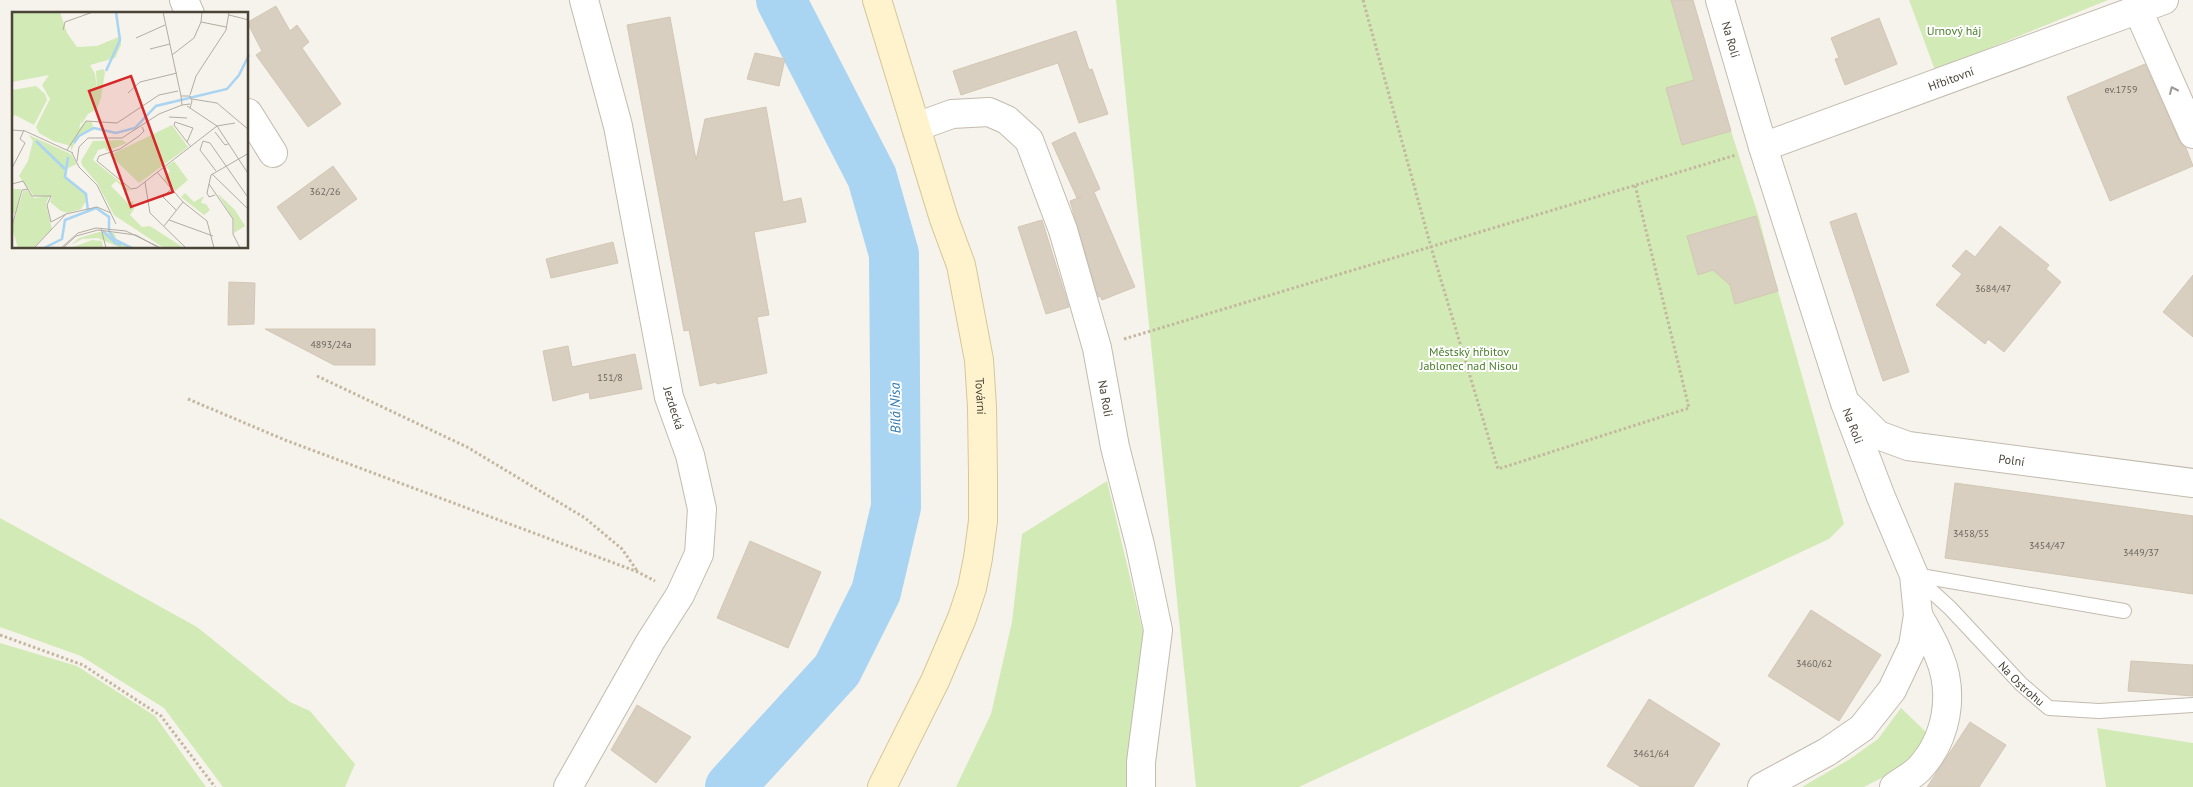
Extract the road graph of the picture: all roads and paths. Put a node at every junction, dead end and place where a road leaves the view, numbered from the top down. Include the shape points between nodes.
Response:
1 (184, 0) edge
2 (584, 0) edge
3 (877, 0) edge
4 (1363, 0) edge
5 (1720, 0) edge
6 (2164, 0) edge
7 (2138, 10) junction
8 (189, 12) edge
9 (249, 115) edge
10 (916, 127) junction
11 (2193, 134) edge
12 (1763, 147) junction
13 (273, 153) dead end
14 (1635, 185) junction
15 (1431, 247) junction
16 (1097, 348) junction
17 (317, 376) dead end
18 (188, 399) dead end
19 (1845, 403) junction
20 (2193, 483) edge
21 (1914, 575) junction
22 (2124, 610) dead end
23 (1918, 615) junction
24 (0, 635) edge
25 (2193, 705) edge
26 (215, 787) edge
27 (568, 787) edge
28 (882, 787) edge
29 (1141, 787) edge
30 (1762, 787) edge
31 (1894, 787) edge

1 - 8 street
2 - 27 street, Jezdecká via 618,126 669,397 690,455 702,509 698,554 680,595
3 - 10 street, Tovární
4 - 15 path
5 - 12 street, Na Roli
6 - 7 street, Hřbitovní
11 -> 7 street
7 - 12 street, Hřbitovní
9 - 13 street
10 - 16 street, Na Roli via 952,114 989,112 1007,120 1029,140 1063,230
10 - 28 street, Tovární via 961,265 979,360 983,521 974,580 962,618 935,681
12 - 14 path
12 - 19 street, Na Roli
14 - 15 path
14 - 15 path via 1689,408 1498,469
15 - 16 path
16 - 29 street, Na Roli via 1115,447 1158,630 1141,762
17 - 18 path via 467,447 585,518 622,549 638,572 285,440
19 - 20 street, Polní via 1878,434 1908,446
19 - 21 street, Na Roli
21 - 22 lane
21 - 23 street, Na Roli
21 - 25 lane, Na Ostrohu via 1950,608 2021,684 2049,708 2099,711
23 - 30 street, Na Roli via 1913,646 1892,690 1862,728 1827,752
23 - 31 street via 1940,658 1948,693 1946,721 1935,746 1919,769
24 - 26 path via 83,665 161,716

